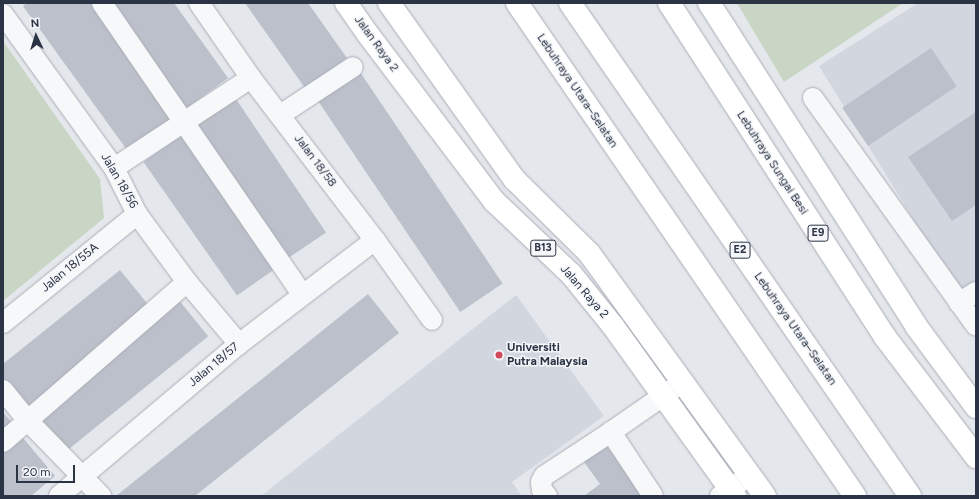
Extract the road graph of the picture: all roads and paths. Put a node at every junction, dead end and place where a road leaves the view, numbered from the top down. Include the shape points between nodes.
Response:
1 (102, 3) edge
2 (199, 3) edge
3 (346, 3) edge
4 (389, 3) edge
5 (517, 3) edge
6 (570, 3) edge
7 (669, 3) edge
8 (709, 3) edge
9 (3, 14) edge
10 (353, 66) dead end
11 (251, 78) junction
12 (813, 98) dead end
13 (280, 115) junction
14 (184, 122) junction
15 (114, 168) junction
16 (137, 214) junction
17 (375, 240) junction
18 (187, 282) junction
19 (976, 292) edge
20 (303, 295) junction
21 (959, 303) junction
22 (432, 320) dead end
23 (3, 323) edge
24 (976, 326) edge
25 (239, 344) junction
26 (684, 382) junction
27 (3, 390) edge
28 (664, 396) junction
29 (976, 407) edge
30 (28, 420) junction
31 (610, 432) junction
32 (3, 442) edge
33 (976, 457) edge
34 (750, 475) junction
35 (82, 477) junction
36 (728, 494) edge
37 (58, 496) edge
38 (101, 496) edge
39 (546, 496) edge
40 (653, 496) edge
41 (765, 496) edge
42 (855, 496) edge
43 (910, 496) edge

1 - 14 street
2 - 11 street, Jalan 18/58
3 - 28 main road, Jalan Raya 2 / B13 via 494,201 570,274 613,326
4 - 26 main road, Jalan Raya 2 / B13 via 515,180 590,253
5 - 42 main road, Lebuhraya Utara–Selatan
6 - 43 main road, Lebuhraya Utara–Selatan / E2
7 - 33 main road, Lebuhraya Sungai Besi / E9 via 885,337
8 - 29 main road via 916,326
9 - 15 street, Jalan 18/56
10 - 13 street
11 - 13 street, Jalan 18/58
11 - 14 street
12 - 21 street
13 - 17 street, Jalan 18/58
14 - 15 street
14 - 20 street
15 - 16 street, Jalan 18/56
16 - 18 street, Jalan 18/56
16 - 23 street, Jalan 18/55A
17 - 20 street, Jalan 18/57
17 - 22 street, Jalan 18/58
18 - 25 street, Jalan 18/56
18 - 30 street
19 - 21 street
20 - 25 street, Jalan 18/57
21 - 24 street
25 - 35 street, Jalan 18/57
26 - 28 street
26 - 34 main road, Jalan Raya 2 / B13
27 - 30 street
28 - 31 street
28 - 36 main road, Jalan Raya 2 / B13
30 - 32 street
30 - 35 street
31 - 39 street via 544,476 541,482
31 - 40 street
34 - 36 street
34 - 41 main road, Jalan Raya 2 / B13
35 - 37 street, Jalan 18/57
35 - 38 street

